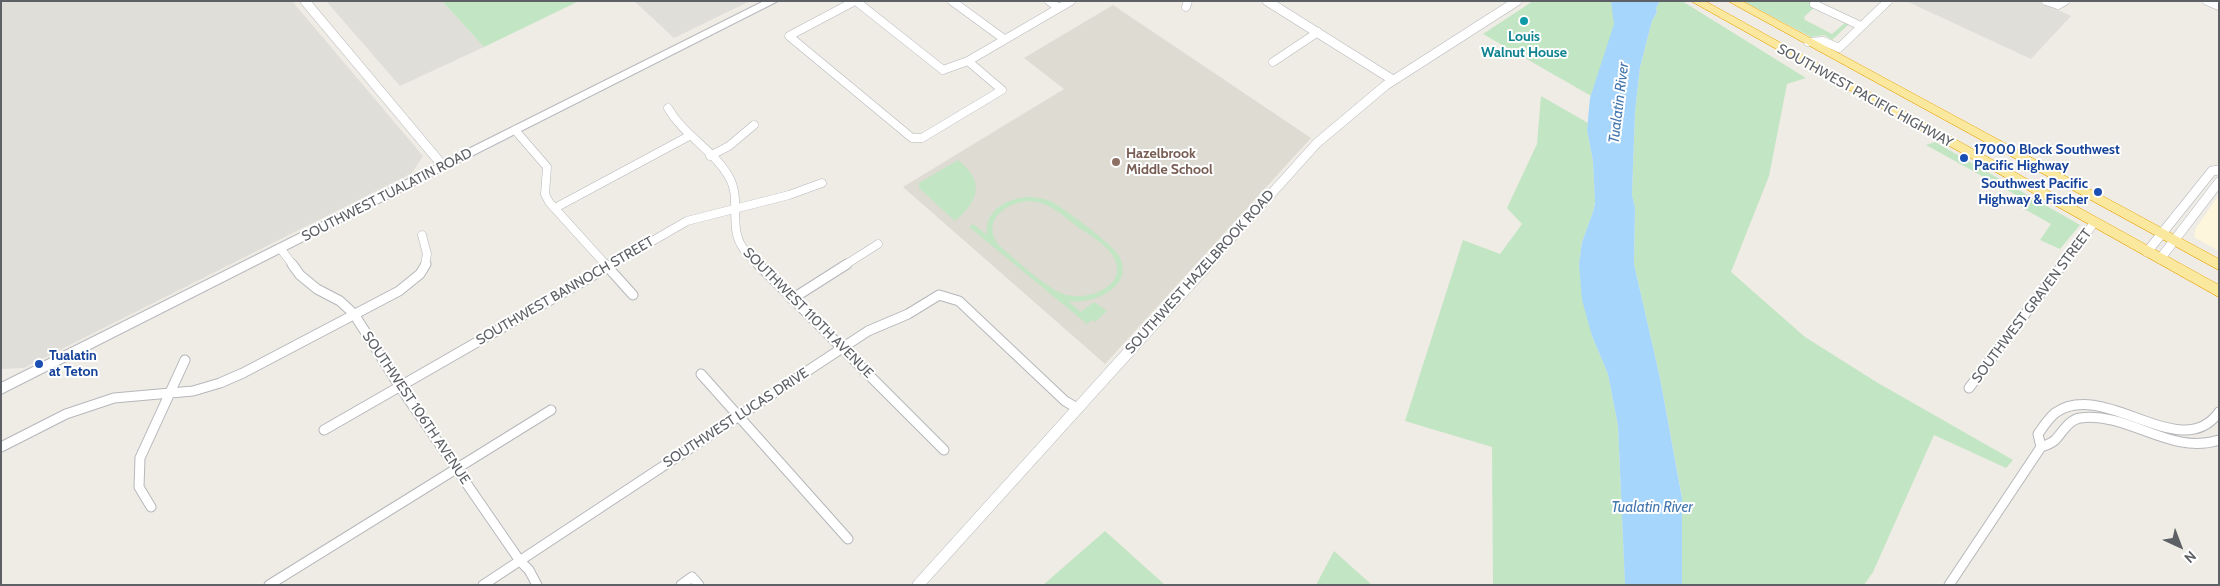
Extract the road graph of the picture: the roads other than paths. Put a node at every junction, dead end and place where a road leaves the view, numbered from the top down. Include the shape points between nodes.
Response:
1 (305, 1) edge
2 (773, 1) edge
3 (856, 1) edge
4 (952, 1) edge
5 (1049, 1) edge
6 (1071, 1) edge
7 (1267, 1) edge
8 (1517, 1) edge
9 (1696, 1) edge
10 (1733, 1) edge
11 (1888, 1) edge
12 (2046, 1) edge
13 (2065, 1) edge
14 (2207, 1) edge
15 (1814, 4) dead end
16 (2219, 6) edge
17 (1059, 8) junction
18 (1861, 26) junction
19 (1318, 32) junction
20 (1004, 39) junction
21 (1808, 42) junction
22 (968, 61) junction
23 (1273, 62) dead end
24 (1394, 80) junction
25 (668, 108) dead end
26 (754, 125) dead end
27 (514, 130) junction
28 (689, 136) junction
29 (916, 140) joint
30 (710, 156) junction
31 (443, 166) junction
32 (2219, 170) edge
33 (2219, 182) edge
34 (822, 183) dead end
35 (555, 208) junction
36 (735, 209) junction
37 (2094, 223) junction
38 (422, 235) dead end
39 (2169, 238) junction
40 (878, 244) dead end
41 (280, 248) junction
42 (2147, 252) junction
43 (2160, 259) junction
44 (2219, 265) edge
45 (607, 267) junction
46 (2219, 292) edge
47 (633, 295) dead end
48 (792, 299) junction
49 (354, 314) junction
50 (842, 349) junction
51 (185, 360) dead end
52 (701, 374) dead end
53 (400, 387) junction
54 (1970, 388) dead end
55 (1, 389) edge
56 (171, 394) junction
57 (1077, 408) junction
58 (551, 410) dead end
59 (2219, 412) edge
60 (738, 415) junction
61 (324, 430) dead end
62 (2219, 440) edge
63 (2041, 446) junction
64 (1, 447) edge
65 (944, 450) dead end
66 (457, 470) junction
67 (151, 507) dead end
68 (848, 540) dead end
69 (520, 561) junction
70 (695, 581) edge
71 (269, 585) edge
72 (483, 585) edge
73 (536, 585) edge
74 (681, 585) edge
75 (918, 585) edge
76 (1950, 585) edge

1 - 31 street
2 - 27 main road, SOUTHWEST TUALATIN ROAD
3 - 22 street via 943,70
3 - 29 street via 789,36
4 - 20 street
5 - 17 street
6 - 17 street
7 - 19 street
8 - 24 street, SOUTHWEST HAZELBROOK ROAD
9 - 37 highway, SOUTHWEST PACIFIC HIGHWAY
10 - 21 highway, SOUTHWEST PACIFIC HIGHWAY
11 - 18 street
12 - 13 street via 2058,4
14 - 16 street
15 - 18 street
17 - 20 street
18 - 21 street via 1839,48 1823,42
19 - 23 street
19 - 24 street
20 - 22 street
21 - 39 highway, SOUTHWEST PACIFIC HIGHWAY
22 - 29 street via 1002,90
24 - 57 street, SOUTHWEST HAZELBROOK ROAD via 1310,150
25 - 28 street, SOUTHWEST 110TH AVENUE
26 - 30 street via 729,146
27 - 31 main road, SOUTHWEST TUALATIN ROAD
27 - 35 street via 547,166 545,194
28 - 30 street, SOUTHWEST 110TH AVENUE
28 - 35 street
30 - 36 street, SOUTHWEST 110TH AVENUE via 729,177
31 - 41 main road, SOUTHWEST TUALATIN ROAD
32 - 39 street via 2212,171
33 - 39 street
34 - 36 street, SOUTHWEST BANNOCH STREET via 796,194
35 - 45 street
36 - 45 street, SOUTHWEST BANNOCH STREET via 687,221
36 - 48 street, SOUTHWEST 110TH AVENUE via 738,242
37 - 42 highway, SOUTHWEST PACIFIC HIGHWAY
37 - 54 street, SOUTHWEST GRAVEN STREET
38 - 49 street via 428,250 427,262 419,276 399,291
39 - 42 street
39 - 43 street
39 - 44 highway, SOUTHWEST PACIFIC HIGHWAY
40 - 48 street
41 - 49 street, SOUTHWEST 106TH AVENUE via 300,275
41 - 55 main road, SOUTHWEST TUALATIN ROAD
42 - 43 highway, SOUTHWEST PACIFIC HIGHWAY
43 - 46 highway, SOUTHWEST PACIFIC HIGHWAY
45 - 47 street
45 - 53 street, SOUTHWEST BANNOCH STREET
48 - 50 street, SOUTHWEST 110TH AVENUE
49 - 53 street, SOUTHWEST 106TH AVENUE
49 - 56 street via 220,383
50 - 57 street, SOUTHWEST LUCAS DRIVE via 868,331 908,314 939,295 959,301 1065,401
50 - 60 street, SOUTHWEST LUCAS DRIVE
50 - 65 street, SOUTHWEST 110TH AVENUE
51 - 56 street
52 - 60 street
53 - 61 street, SOUTHWEST BANNOCH STREET
53 - 66 street, SOUTHWEST 106TH AVENUE
56 - 64 street via 114,398 66,414
56 - 67 street via 140,458 139,487
57 - 75 street, SOUTHWEST HAZELBROOK ROAD
58 - 66 street
59 - 63 street via 2204,428 2180,431 2108,409 2080,405 2052,416 2038,434
60 - 68 street
60 - 69 street, SOUTHWEST LUCAS DRIVE
62 - 63 street via 2184,444 2111,420 2087,417 2070,422 2053,442
63 - 76 street
66 - 69 street, SOUTHWEST 106TH AVENUE
66 - 71 street
69 - 72 street
69 - 73 street, SOUTHWEST 106TH AVENUE
70 - 74 street

